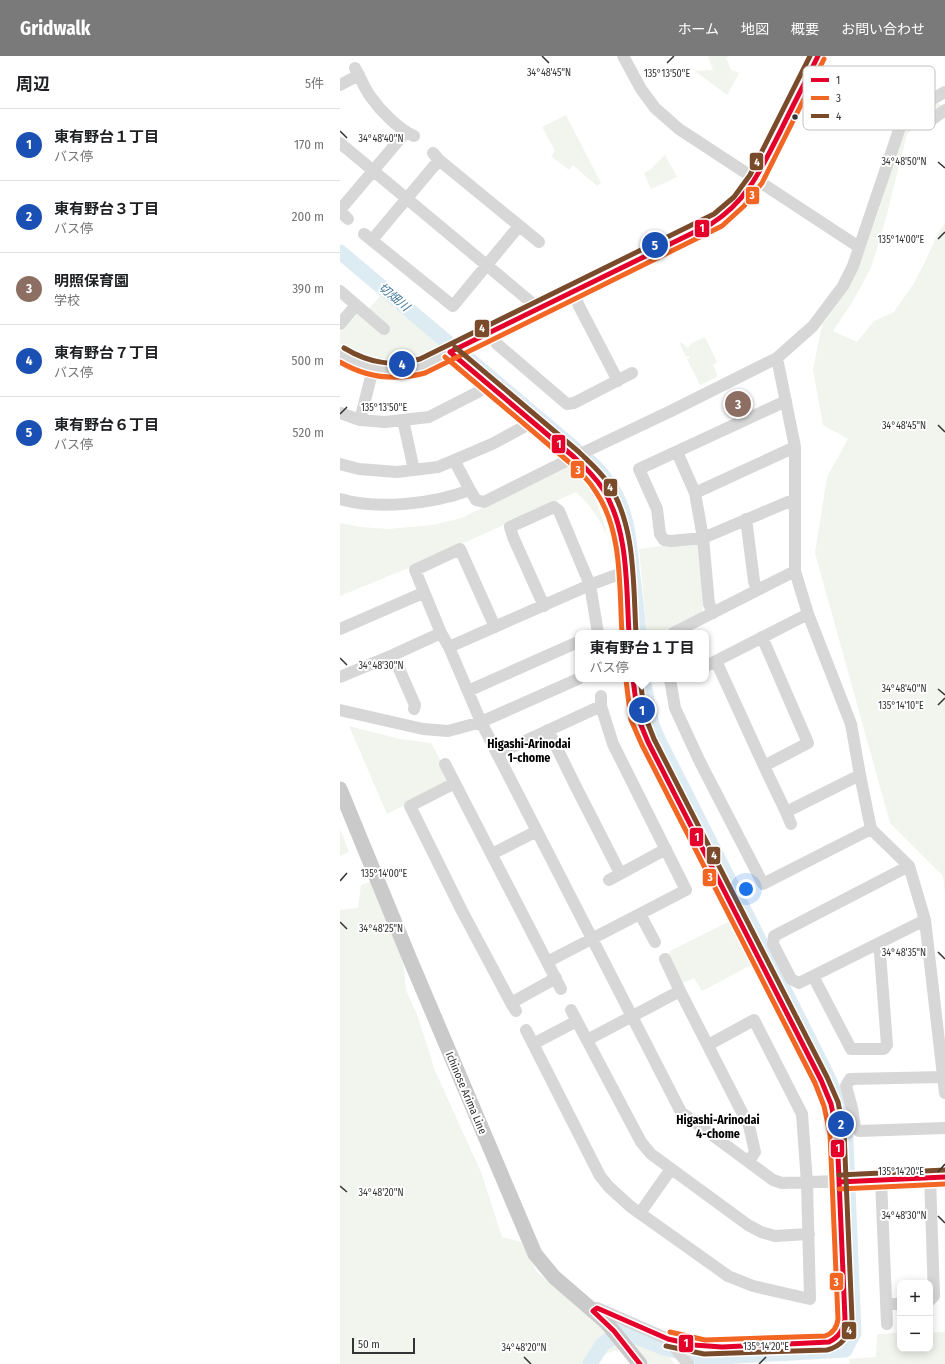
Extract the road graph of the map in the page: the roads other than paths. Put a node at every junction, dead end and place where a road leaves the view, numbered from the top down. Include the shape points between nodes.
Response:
1 (623, 56) edge
2 (818, 56) edge
3 (813, 66) edge
4 (340, 85) edge
5 (803, 86) edge
6 (945, 92) edge
7 (935, 98) edge
8 (945, 110) edge
9 (935, 117) edge
10 (899, 130) edge
11 (340, 143) edge
12 (373, 171) junction
13 (756, 179) junction
14 (406, 199) junction
15 (343, 213) edge
16 (519, 226) junction
17 (539, 242) dead end
18 (859, 247) junction
19 (486, 265) junction
20 (340, 291) edge
21 (573, 291) junction
22 (356, 305) junction
23 (536, 309) junction
24 (340, 324) edge
25 (384, 329) dead end
26 (489, 333) junction
27 (450, 352) junction
28 (340, 354) edge
29 (777, 358) junction
30 (373, 369) junction
31 (632, 373) dead end
32 (618, 381) junction
33 (489, 385) junction
34 (786, 401) junction
35 (340, 414) edge
36 (360, 420) junction
37 (403, 420) junction
38 (533, 422) junction
39 (795, 447) junction
40 (677, 452) junction
41 (574, 457) junction
42 (454, 460) junction
43 (340, 464) edge
44 (414, 470) junction
45 (470, 490) junction
46 (695, 493) junction
47 (340, 499) edge
48 (795, 499) junction
49 (746, 519) junction
50 (702, 538) junction
51 (795, 571) junction
52 (625, 572) junction
53 (590, 585) junction
54 (757, 590) junction
55 (423, 593) junction
56 (544, 606) junction
57 (712, 613) junction
58 (808, 614) junction
59 (495, 627) junction
60 (340, 629) edge
61 (598, 630) edge
62 (629, 630) edge
63 (679, 630) edge
64 (441, 633) junction
65 (762, 638) junction
66 (575, 643) edge
67 (449, 647) junction
68 (393, 655) junction
69 (711, 663) edge
70 (340, 677) edge
71 (575, 680) edge
72 (633, 682) edge
73 (674, 682) edge
74 (468, 691) junction
75 (414, 709) dead end
76 (340, 710) edge
77 (481, 722) junction
78 (548, 730) junction
79 (497, 754) junction
80 (445, 764) dead end
81 (764, 766) junction
82 (860, 775) junction
83 (455, 783) junction
84 (340, 789) edge
85 (786, 812) junction
86 (791, 824) dead end
87 (871, 829) junction
88 (537, 831) junction
89 (666, 850) junction
90 (492, 854) junction
91 (909, 866) junction
92 (620, 873) junction
93 (608, 880) dead end
94 (640, 914) junction
95 (925, 920) junction
96 (592, 938) junction
97 (655, 942) dead end
98 (877, 944) junction
99 (665, 959) dead end
100 (548, 962) junction
101 (813, 976) junction
102 (680, 991) junction
103 (571, 1010) dead end
104 (632, 1016) junction
105 (577, 1021) junction
106 (526, 1030) dead end
107 (587, 1040) junction
108 (532, 1044) junction
109 (708, 1045) junction
110 (942, 1077) junction
111 (945, 1093) edge
112 (945, 1128) edge
113 (749, 1161) junction
114 (672, 1169) junction
115 (930, 1177) junction
116 (945, 1177) edge
117 (881, 1180) junction
118 (839, 1182) junction
119 (807, 1183) junction
120 (640, 1213) junction
121 (809, 1234) junction
122 (933, 1297) edge
123 (886, 1304) junction
124 (897, 1304) edge
125 (593, 1311) junction
126 (887, 1324) dead end
127 (668, 1340) junction
128 (685, 1360) edge
129 (640, 1364) edge

1 - 13 street via 640,89 656,108 679,129
2 - 3 street
4 - 12 street via 357,71 370,96 410,135
5 - 13 street
6 - 7 street
8 - 9 street
10 - 18 street
11 - 12 street
12 - 14 street
12 - 15 street
13 - 18 street
13 - 21 street via 738,204 718,220
14 - 16 street via 436,156
14 - 19 street
14 - 19 street via 368,237 453,306
16 - 17 street
16 - 19 street
18 - 29 street via 844,286 813,326
19 - 23 street
20 - 22 street
21 - 23 street
21 - 32 street
22 - 24 street
22 - 25 street
23 - 26 street
26 - 27 street
26 - 32 street via 497,344 567,404
27 - 30 street via 416,368 395,371
27 - 33 street
28 - 30 street via 361,366
29 - 34 street
29 - 41 street
30 - 36 street
31 - 32 street
33 - 37 street via 429,417
33 - 38 street
34 - 39 street
34 - 40 street
35 - 36 street
36 - 37 street
37 - 44 street
38 - 41 street
38 - 42 street via 492,444
39 - 46 street
39 - 48 street
40 - 46 street
40 - 50 street via 639,469 657,509 660,534 664,540
41 - 45 street via 484,502 476,500
41 - 52 street via 598,481 610,500 619,527
42 - 44 street via 438,467
42 - 45 street
43 - 44 street via 359,469 396,472
45 - 47 street via 423,501 384,506
46 - 50 street
48 - 49 street
48 - 51 street
49 - 50 street
49 - 54 street
50 - 57 street
51 - 54 street
51 - 58 street
52 - 53 street
52 - 62 street
53 - 56 street
53 - 56 street via 559,511 554,507 510,527
53 - 61 street
54 - 57 street
55 - 59 street via 414,570 460,549
55 - 60 street
55 - 64 street
56 - 59 street
57 - 63 street
58 - 65 street
58 - 82 street via 851,724
59 - 67 street
64 - 67 street
64 - 68 street
65 - 69 street
65 - 81 street via 808,743
66 - 74 street
67 - 74 street
68 - 70 street
68 - 75 street via 415,705
69 - 81 street
71 - 77 street
72 - 118 street via 638,718 648,742 826,1090 836,1126
73 - 87 street via 675,708 763,884
74 - 77 street
76 - 77 street via 423,729 448,731
77 - 79 street
78 - 79 street
78 - 89 street via 601,701 613,744
78 - 92 street
79 - 88 street
80 - 83 street
81 - 85 street
82 - 85 street
82 - 87 street
83 - 90 street
83 - 100 street via 410,806 513,1007 558,984
84 - 125 main road, Ichinose Arima Line via 529,1242 547,1270
85 - 86 street
87 - 91 street
88 - 90 street
88 - 96 street
89 - 92 street
89 - 94 street via 686,890
90 - 100 street
91 - 95 street
91 - 101 street via 774,936 773,944 791,979 799,983
92 - 93 street
94 - 96 street
94 - 97 street
95 - 98 street
95 - 110 street
96 - 100 street
96 - 104 street
98 - 101 street
98 - 101 street via 880,953 888,1045 884,1048 851,1049
99 - 102 street
102 - 104 street
102 - 109 street
103 - 105 street
104 - 107 street
104 - 113 street via 681,1112
105 - 107 street
105 - 108 street
106 - 108 street
107 - 114 street via 641,1142 651,1154
108 - 120 street via 600,1177
109 - 113 street via 749,1126 754,1152
109 - 119 street via 754,1020 802,1114
110 - 111 street
110 - 112 street via 850,1079 846,1086 855,1127 859,1131
113 - 119 street via 774,1180 782,1183
114 - 120 street
114 - 121 street via 761,1232 775,1236
115 - 116 street
115 - 117 street
115 - 122 street
117 - 118 street
117 - 123 street
118 - 119 street
118 - 127 street via 845,1319 842,1331 836,1339 826,1343 722,1347 694,1346
119 - 121 street
120 - 121 street via 728,1276 753,1286 810,1299
123 - 124 street
123 - 126 street
125 - 127 street via 597,1308
125 - 129 main road, Ichinose Arima Line via 617,1335
127 - 128 street

